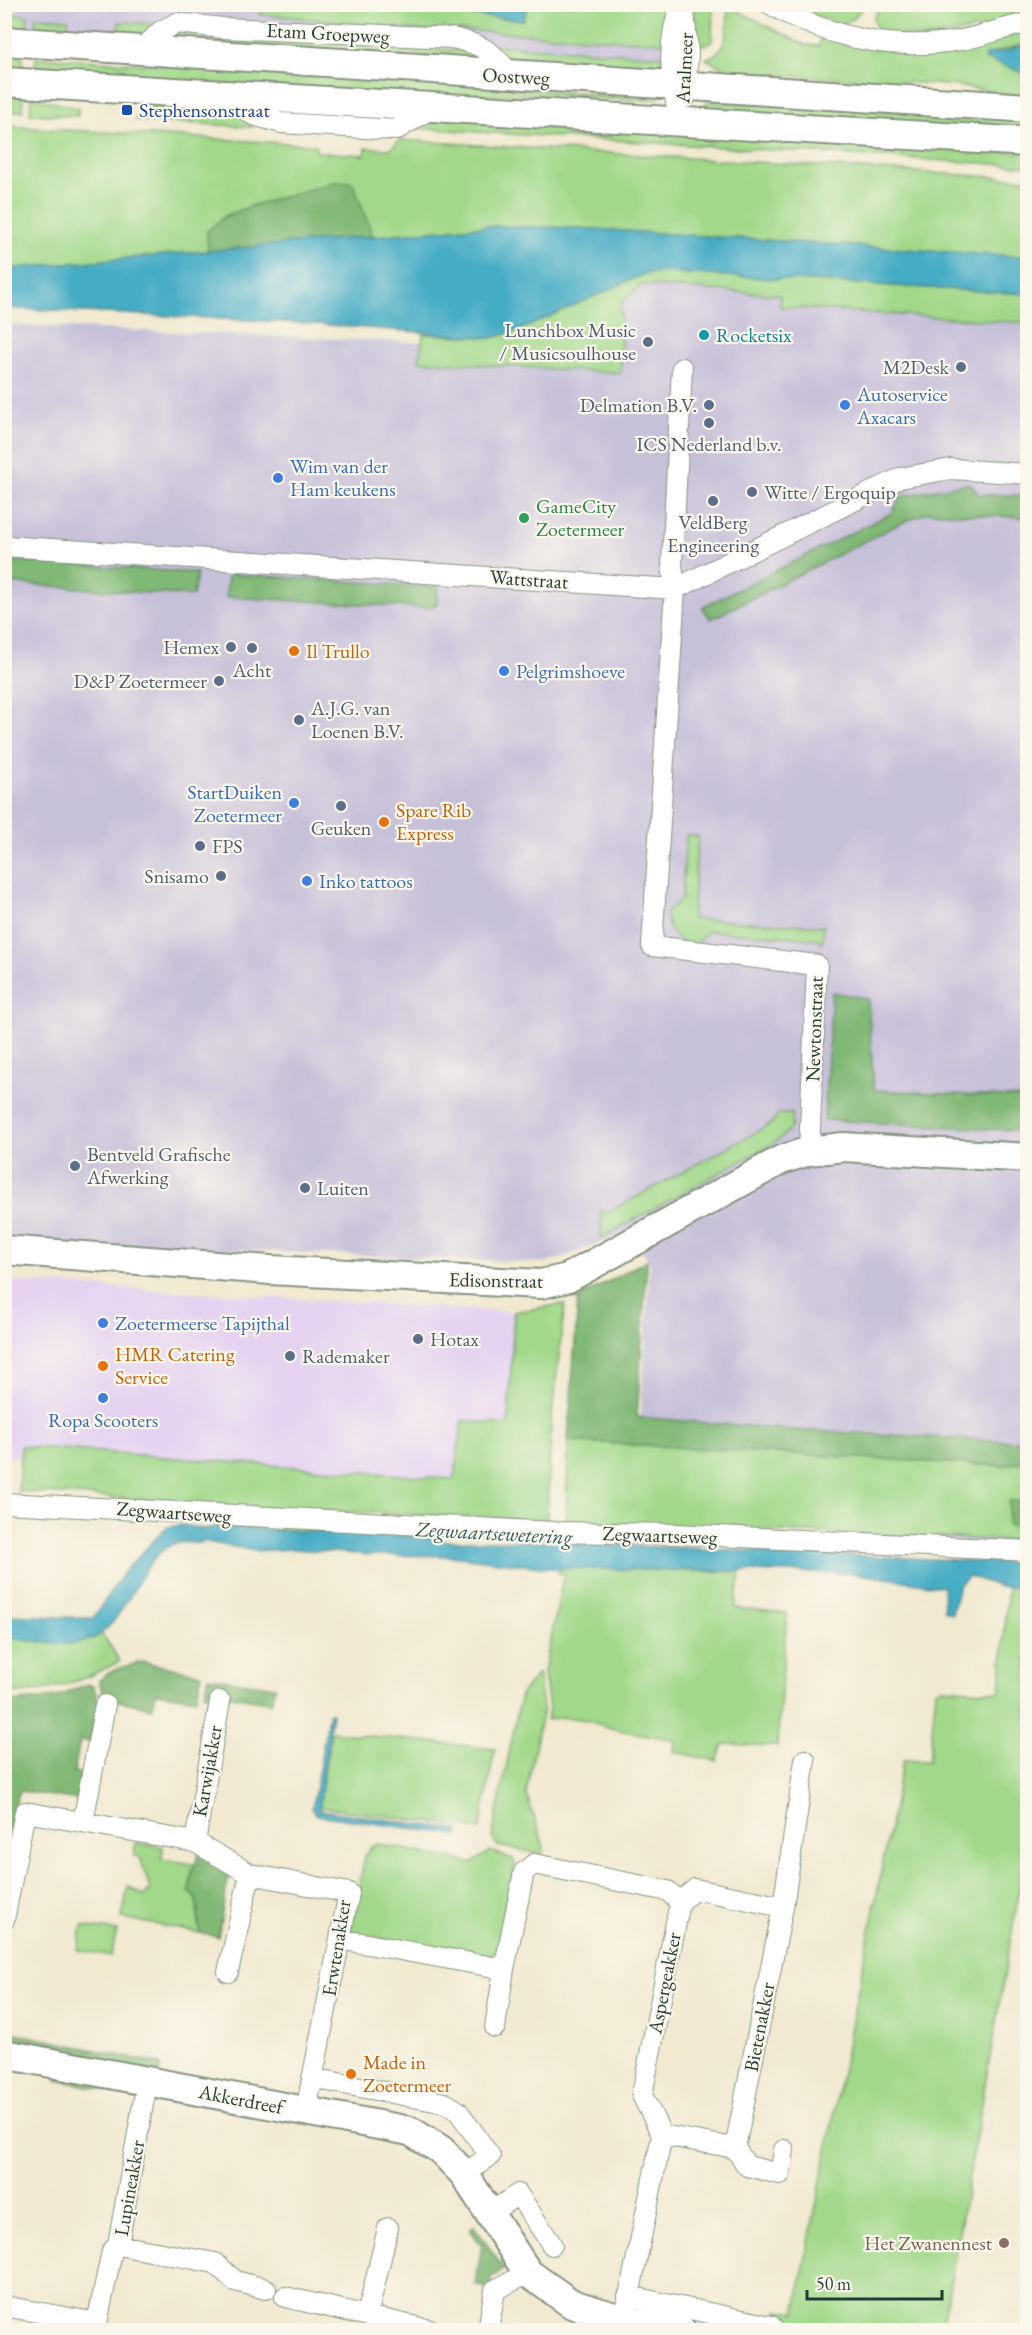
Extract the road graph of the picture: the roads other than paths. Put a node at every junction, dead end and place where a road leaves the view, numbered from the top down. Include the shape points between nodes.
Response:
1 (683, 4) edge
2 (770, 4) edge
3 (1028, 23) edge
4 (4, 41) edge
5 (4, 82) edge
6 (679, 84) junction
7 (224, 96) junction
8 (432, 108) junction
9 (1028, 108) edge
10 (680, 121) junction
11 (1028, 142) edge
12 (682, 368) dead end
13 (1028, 474) edge
14 (4, 546) edge
15 (675, 589) junction
16 (809, 1150) junction
17 (1028, 1158) edge
18 (4, 1250) edge
19 (4, 1503) edge
20 (1028, 1551) edge
21 (220, 1701) dead end
22 (105, 1705) dead end
23 (805, 1760) dead end
24 (83, 1822) junction
25 (12, 1839) edge
26 (195, 1842) junction
27 (250, 1874) junction
28 (680, 1902) junction
29 (783, 1907) junction
30 (4, 1920) edge
31 (340, 1939) junction
32 (504, 1969) junction
33 (228, 1972) dead end
34 (495, 2027) dead end
35 (4, 2055) edge
36 (312, 2078) junction
37 (147, 2082) junction
38 (310, 2112) junction
39 (662, 2135) junction
40 (735, 2148) junction
41 (784, 2150) dead end
42 (464, 2174) junction
43 (490, 2214) junction
44 (388, 2228) dead end
45 (118, 2245) junction
46 (552, 2245) dead end
47 (528, 2273) junction
48 (266, 2289) dead end
49 (285, 2297) dead end
50 (4, 2306) edge
51 (626, 2308) junction
52 (367, 2316) junction
53 (430, 2331) edge
54 (488, 2331) edge
55 (681, 2331) edge
56 (773, 2331) edge

1 - 6 street, Aralmeer via 687,23
2 - 3 street via 819,28 891,45 962,40
4 - 6 main road, Oostweg
5 - 7 main road, Oostweg
6 - 9 main road, Oostweg
6 - 10 street, Aralmeer
7 - 8 main road, Oostweg
7 - 8 street, Oostweg via 253,115 281,123 396,130
8 - 10 main road, Oostweg
10 - 11 main road, Oostweg
12 - 15 street via 672,565
13 - 15 street, Wattstraat via 951,469 900,478
14 - 15 street, Wattstraat
15 - 16 street, Newtonstraat via 652,946 817,965
16 - 17 main road, Edisonstraat via 843,1147
16 - 18 main road, Edisonstraat via 781,1160 568,1278 540,1284 270,1270
19 - 20 street, Zegwaartseweg via 544,1532 677,1534
21 - 26 street, Karwijakker
22 - 24 street
23 - 29 street, Bietenakker
24 - 25 street, Erwtenakker via 26,1812
24 - 26 street, Erwtenakker
25 - 30 street
26 - 27 street, Erwtenakker
27 - 31 street, Erwtenakker via 349,1893
27 - 33 street
28 - 29 street via 694,1889
28 - 32 street via 668,1891 534,1864 524,1872
28 - 39 street, Aspergeakker via 642,2095
29 - 40 street, Bietenakker
31 - 32 street
31 - 36 street, Erwtenakker
32 - 34 street
35 - 37 main road, Akkerdreef
36 - 38 street, Erwtenakker
36 - 42 street via 445,2103 458,2111 490,2156
37 - 38 main road, Akkerdreef
37 - 45 street, Lupineakker
38 - 42 main road, Akkerdreef via 410,2131 441,2150
39 - 40 street
39 - 51 street
40 - 41 street via 747,2166 780,2174
42 - 43 main road, Akkerdreef
43 - 46 street via 518,2194
43 - 47 main road, Akkerdreef
44 - 52 street
45 - 48 street, Lupineakker via 215,2263 235,2281
45 - 50 street via 112,2251 98,2323
47 - 51 main road, Akkerdreef via 572,2304
47 - 54 street via 495,2290
49 - 52 street
51 - 55 main road, Akkerdreef
51 - 56 street, Akkerdreef via 771,2326
52 - 53 street

